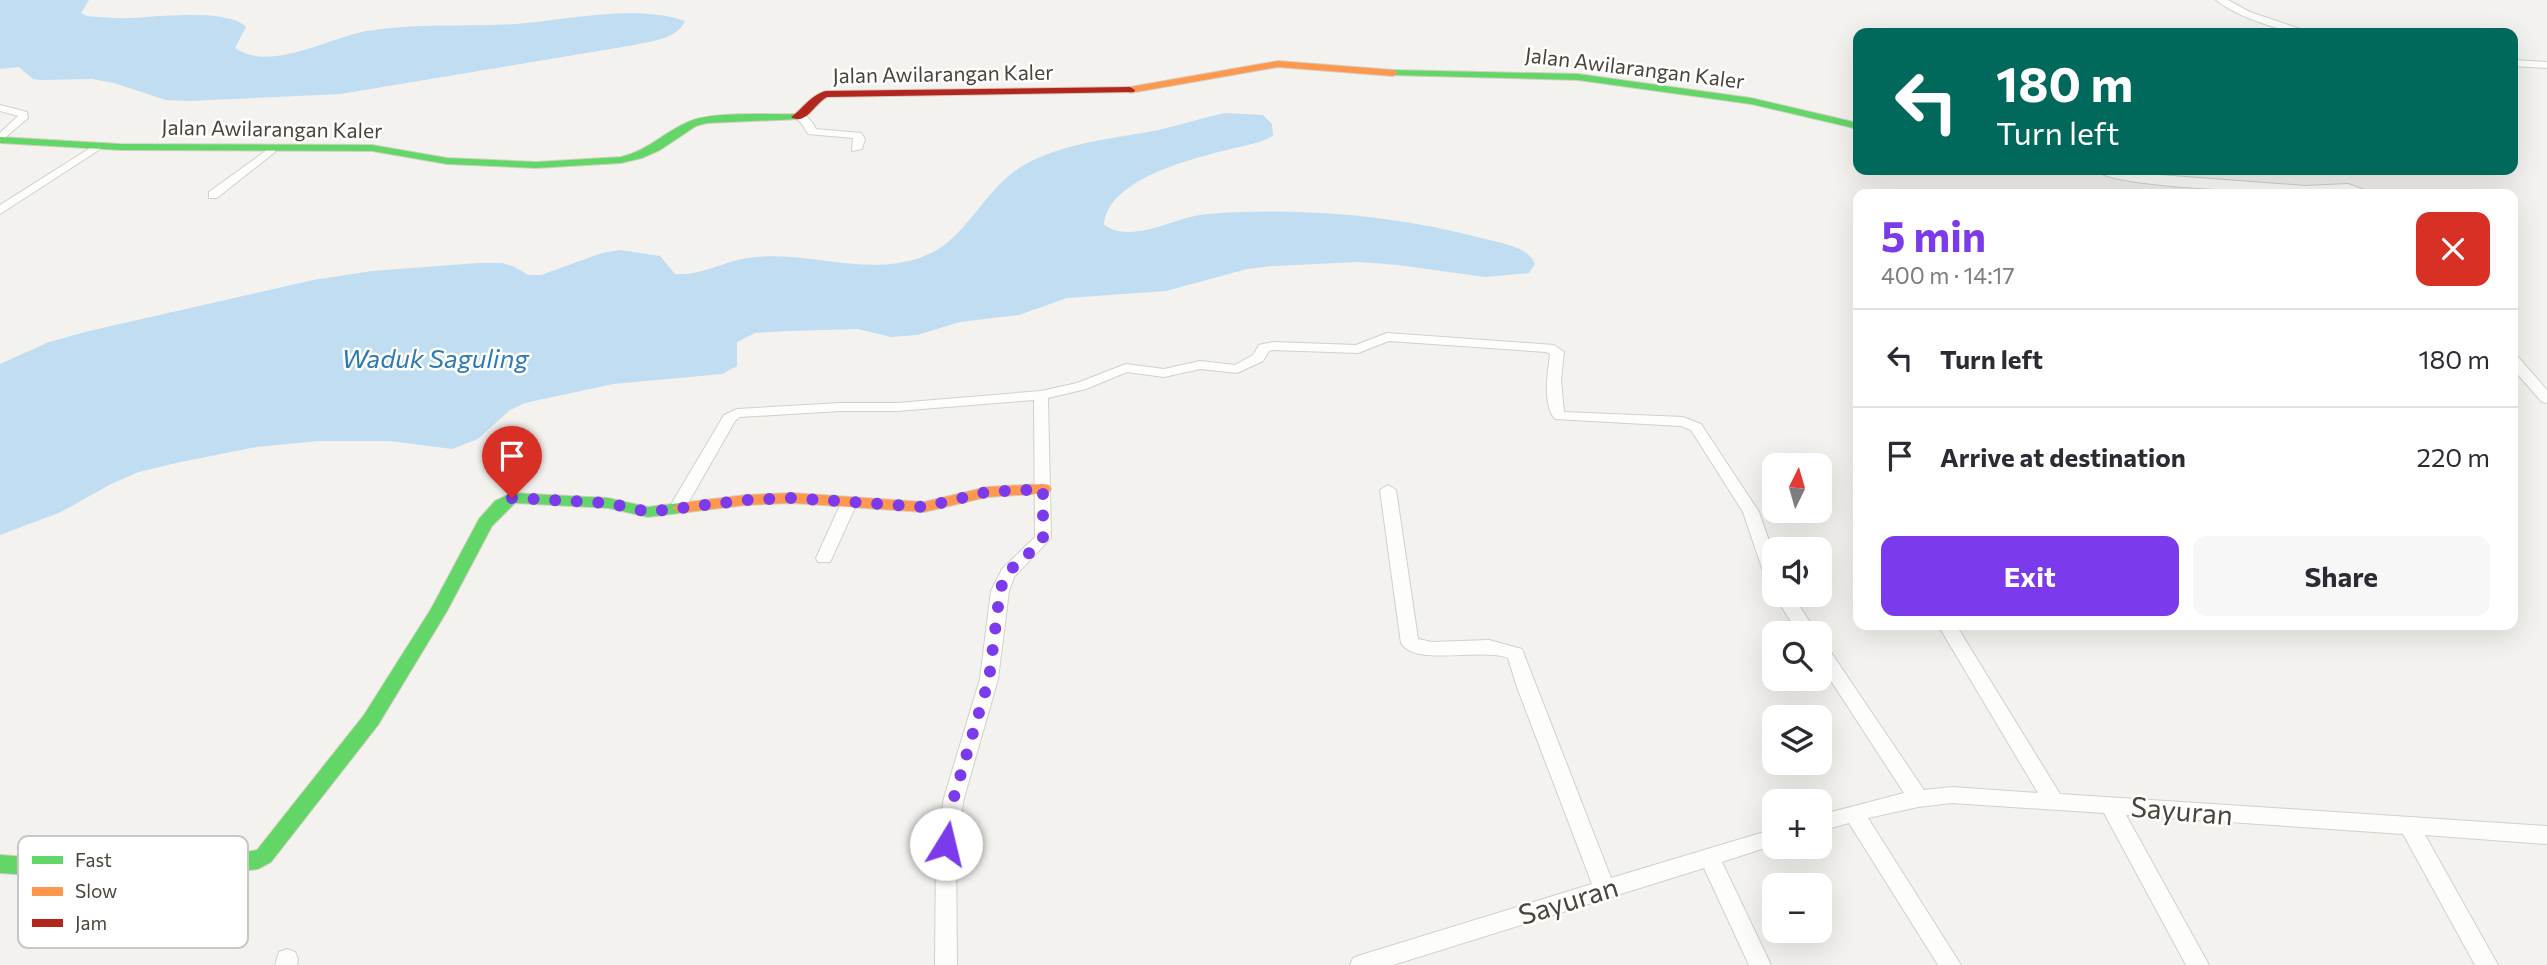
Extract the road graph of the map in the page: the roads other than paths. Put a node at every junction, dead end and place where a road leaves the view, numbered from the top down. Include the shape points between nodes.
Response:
1 (2221, 0) edge
2 (2291, 28) edge
3 (2518, 64) edge
4 (2547, 65) edge
5 (0, 108) edge
6 (800, 117) junction
7 (1853, 125) edge
8 (0, 140) edge
9 (98, 146) junction
10 (856, 149) dead end
11 (271, 150) junction
12 (2123, 175) edge
13 (2290, 189) edge
14 (2326, 189) edge
15 (2352, 189) edge
16 (213, 195) dead end
17 (0, 211) edge
18 (2518, 366) edge
19 (1041, 395) junction
20 (2547, 399) edge
21 (1043, 489) junction
22 (1388, 490) dead end
23 (849, 503) junction
24 (677, 508) junction
25 (1762, 543) edge
26 (824, 558) dead end
27 (1950, 630) edge
28 (1832, 668) edge
29 (1918, 797) junction
30 (2053, 800) junction
31 (2109, 804) junction
32 (1854, 813) junction
33 (1832, 819) edge
34 (2409, 826) junction
35 (2547, 835) edge
36 (1762, 840) edge
37 (1709, 856) junction
38 (248, 861) edge
39 (0, 864) edge
40 (18, 865) edge
41 (1605, 889) junction
42 (946, 965) edge
43 (1361, 965) edge
44 (1760, 965) edge
45 (1951, 965) edge
46 (2198, 965) edge
47 (2487, 965) edge

1 - 2 street
3 - 4 street
5 - 8 street, Jalan Awilarangan Kaler via 23,114 23,118
6 - 7 street, Jalan Awilarangan Kaler via 826,94 1142,90 1278,64 1363,72 1578,77 1751,101
6 - 10 street via 812,132 857,135
6 - 11 street, Jalan Awilarangan Kaler via 706,120 638,156 585,163 494,165 372,148
8 - 9 street, Jalan Awilarangan Kaler
9 - 11 street, Jalan Awilarangan Kaler
9 - 17 street
11 - 16 street
12 - 13 street
14 - 15 street
18 - 20 street
19 - 21 street
19 - 24 street via 737,413 729,418
19 - 25 street via 1081,386 1126,368 1164,373 1200,365 1237,369 1273,346 1358,349 1387,337 1549,348 1557,352 1554,380 1560,416 1683,422 1696,427 1751,512
21 - 23 street via 987,492 924,507
21 - 42 street via 1043,538 1004,578 989,679 954,797 946,844
22 - 41 street via 1410,643 1429,648 1500,647 1516,654
23 - 24 street via 792,498
23 - 26 street
24 - 38 street via 637,511 608,503 507,500 485,523 371,720 275,846 258,860
27 - 30 street
28 - 29 street
29 - 30 street, Sayuran
29 - 32 street, Sayuran
30 - 31 street, Sayuran
31 - 34 street, Sayuran
31 - 46 street
32 - 33 street, Sayuran
32 - 45 street
34 - 35 street, Sayuran
34 - 47 street
36 - 37 street, Sayuran
37 - 41 street, Sayuran
37 - 44 street
39 - 40 street
41 - 43 street, Sayuran

